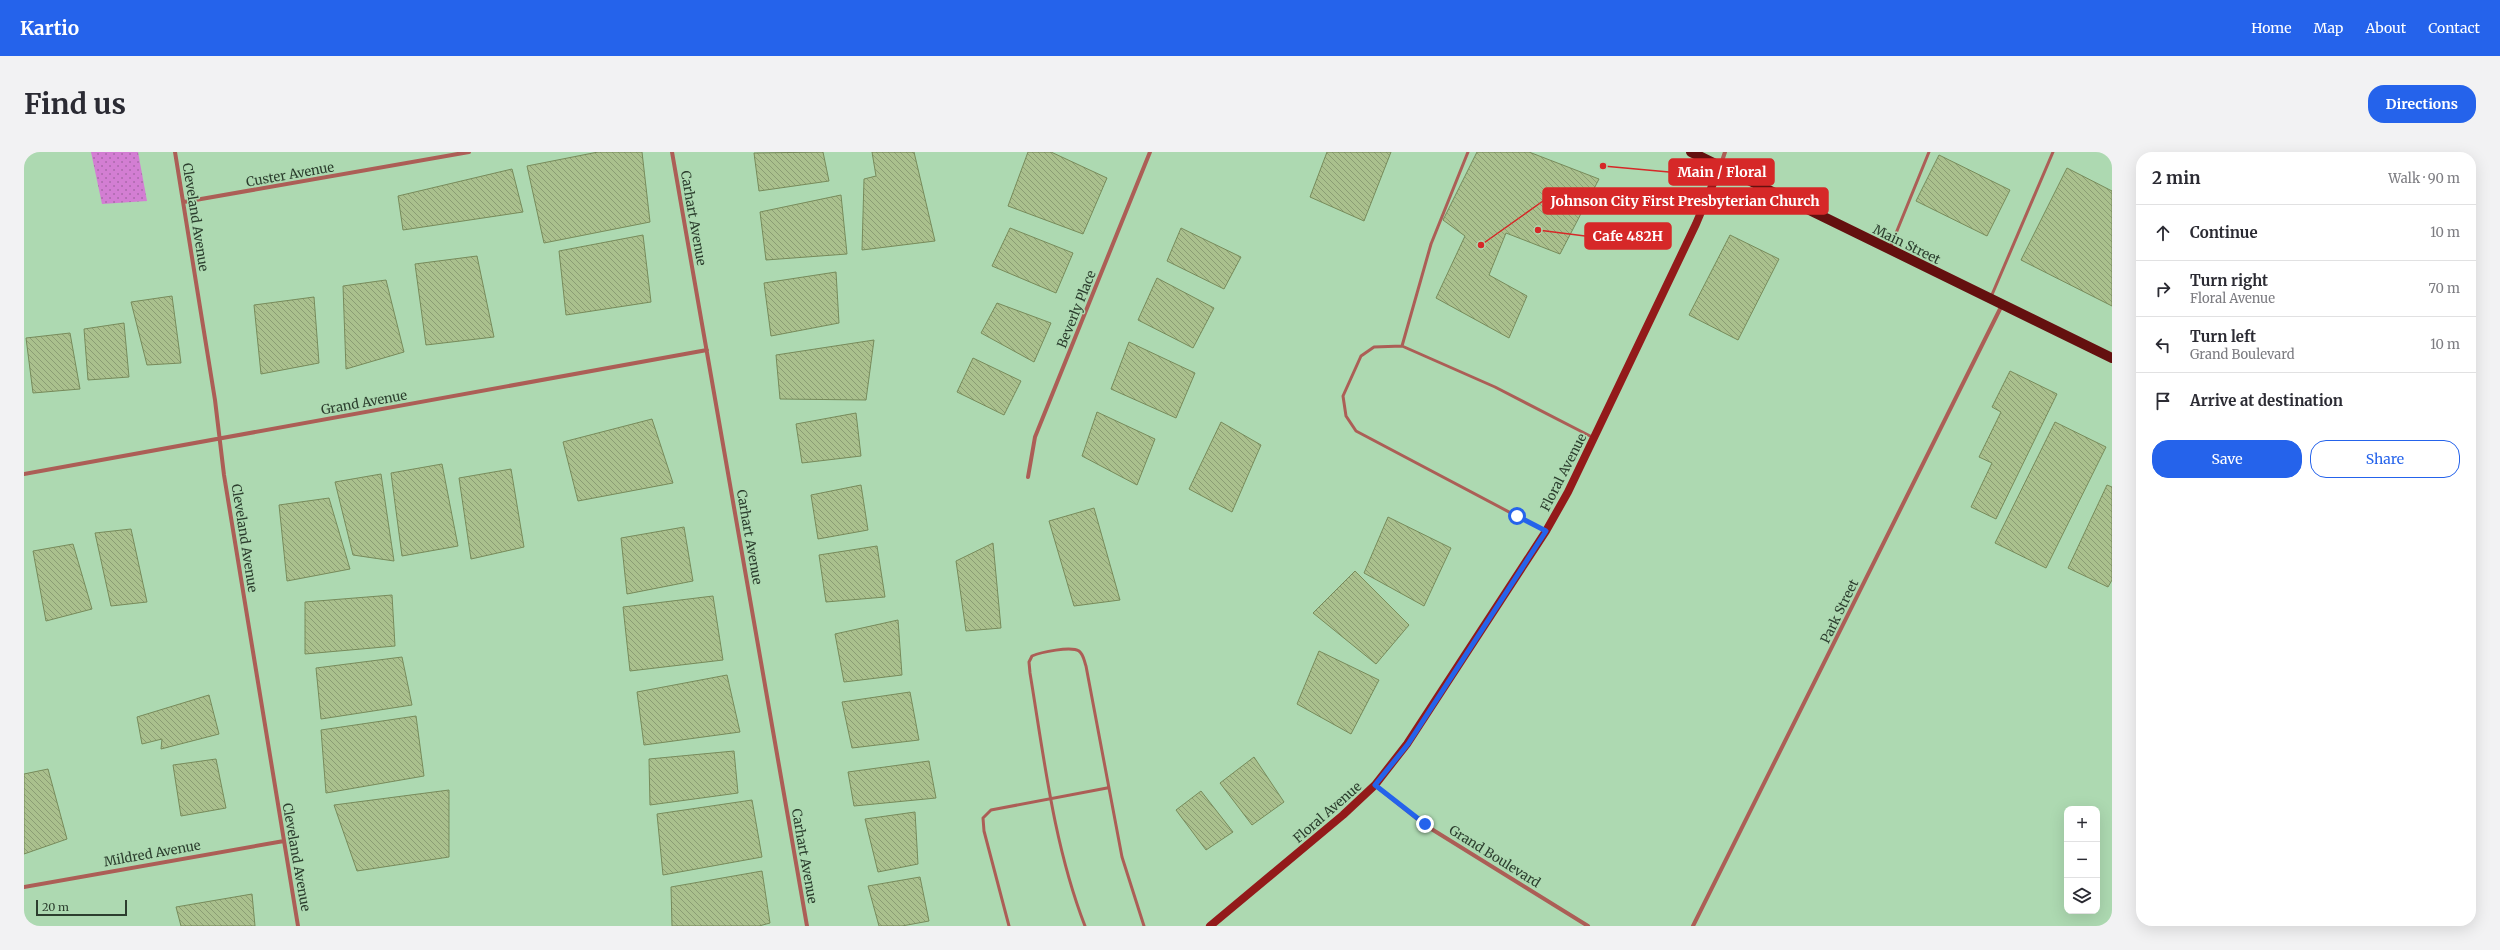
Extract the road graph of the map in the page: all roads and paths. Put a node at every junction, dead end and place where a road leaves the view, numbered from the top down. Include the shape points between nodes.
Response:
1 (175, 152) edge
2 (469, 152) edge
3 (672, 152) edge
4 (1150, 152) edge
5 (1468, 152) edge
6 (1691, 152) edge
7 (1725, 152) edge
8 (1928, 152) edge
9 (2053, 152) edge
10 (1720, 167) junction
11 (184, 202) junction
12 (1889, 250) junction
13 (1990, 299) junction
14 (2002, 305) junction
15 (1402, 346) junction
16 (707, 350) junction
17 (2112, 358) edge
18 (219, 438) junction
19 (1594, 438) junction
20 (24, 474) edge
21 (1028, 477) dead end
22 (1546, 531) junction
23 (1375, 785) junction
24 (1107, 788) junction
25 (1050, 800) junction
26 (284, 841) junction
27 (24, 887) edge
28 (298, 926) edge
29 (807, 926) edge
30 (1009, 926) edge
31 (1085, 926) edge
32 (1144, 926) edge
33 (1210, 926) edge
34 (1588, 926) edge
35 (1693, 926) edge

1 - 11 street, Cleveland Avenue
2 - 11 street, Custer Avenue
3 - 16 street, Carhart Avenue
4 - 21 street, Beverly Place via 1035,436
5 - 15 lane via 1431,244
6 - 10 main road, Main Street
7 - 10 street
8 - 12 lane
9 - 13 lane
10 - 12 main road, Main Street
10 - 19 street, Floral Avenue via 1696,224
11 - 18 street, Cleveland Avenue
12 - 13 main road, Main Street
13 - 14 main road, Main Street
14 - 17 main road, Main Street
14 - 35 street, Park Street
15 - 19 lane via 1495,387
15 - 22 lane via 1374,347 1361,356 1343,396 1346,416 1356,431
16 - 18 street, Grand Avenue
16 - 29 street, Carhart Avenue
18 - 20 street, Grand Avenue
18 - 26 street, Cleveland Avenue
19 - 22 street, Floral Avenue
22 - 23 street, Floral Avenue via 1408,744
23 - 33 street, Floral Avenue via 1343,816
23 - 34 street, Grand Boulevard via 1425,824
24 - 25 lane
24 - 25 lane via 1083,655 1078,650 1070,649 1039,653 1032,656 1029,662
24 - 32 lane via 1122,857
25 - 30 lane via 991,810 983,818 984,831
25 - 31 lane via 1071,890
26 - 27 street, Mildred Avenue
26 - 28 street, Cleveland Avenue

